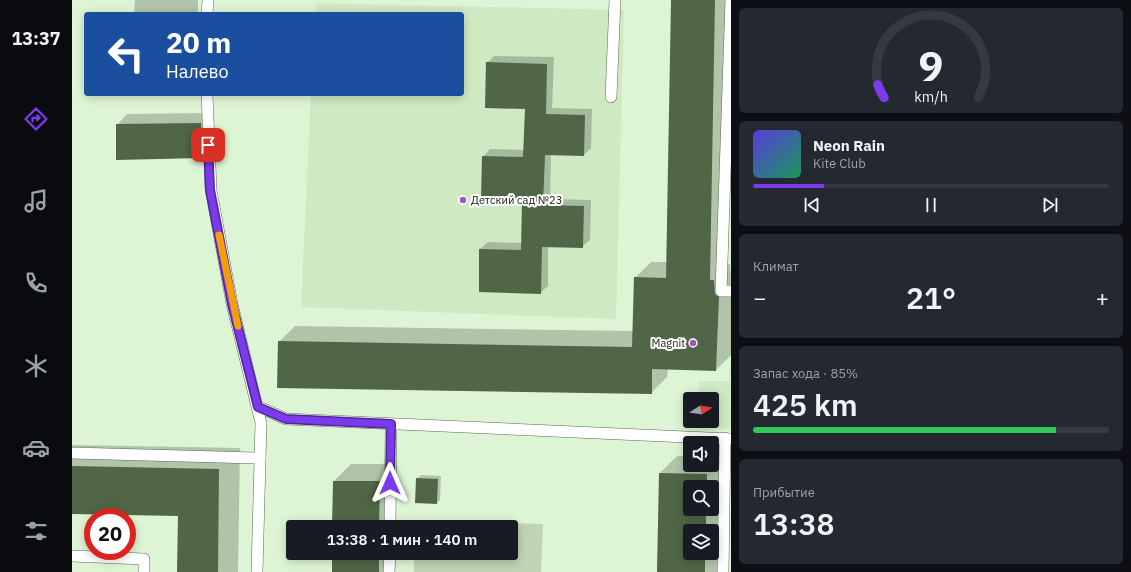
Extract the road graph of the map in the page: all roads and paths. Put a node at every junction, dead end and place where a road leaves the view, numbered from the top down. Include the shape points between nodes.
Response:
1 (208, 0) edge
2 (614, 0) edge
3 (731, 0) edge
4 (207, 12) edge
5 (207, 96) edge
6 (611, 97) dead end
7 (731, 291) edge
8 (258, 407) junction
9 (391, 424) junction
10 (728, 438) edge
11 (72, 453) edge
12 (260, 458) junction
13 (390, 520) edge
14 (72, 556) edge
15 (390, 560) edge
16 (144, 572) edge
17 (257, 572) edge
18 (390, 572) edge
19 (723, 572) edge

1 - 4 lane
2 - 6 lane
3 - 7 lane via 721,291
5 - 8 lane via 210,190 232,304
8 - 9 lane via 286,419
8 - 12 lane via 261,423
9 - 10 lane
9 - 13 lane
10 - 19 lane
11 - 12 lane
12 - 17 lane
14 - 16 lane via 144,559
15 - 18 lane

